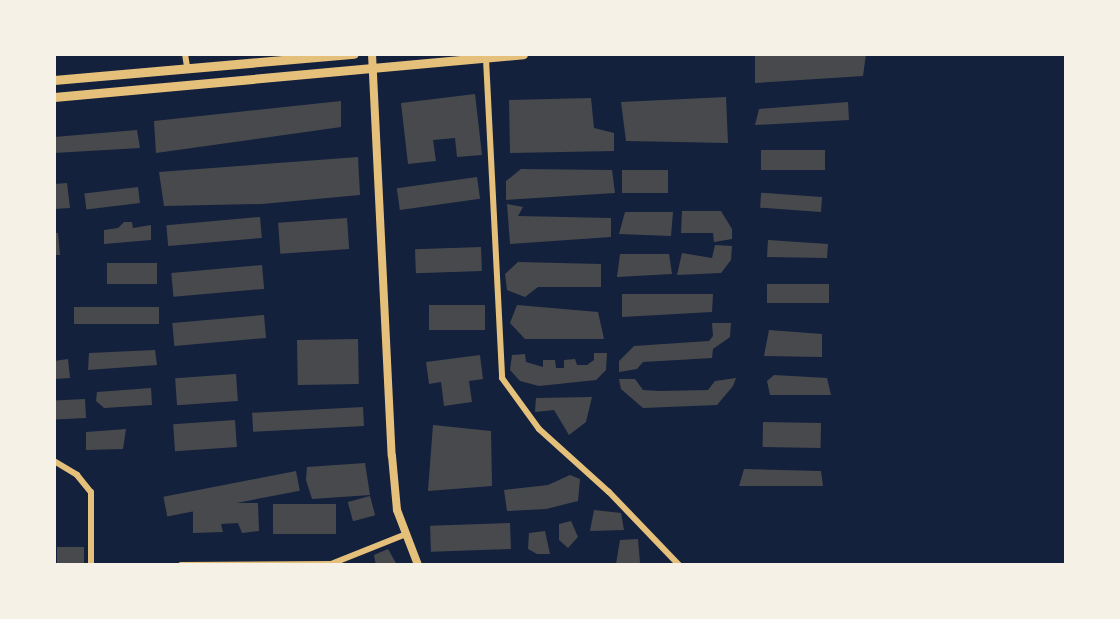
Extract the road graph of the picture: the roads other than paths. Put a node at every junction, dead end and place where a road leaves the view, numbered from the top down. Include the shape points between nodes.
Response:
1 (185, 54) edge
2 (354, 54) edge
3 (372, 54) edge
4 (523, 54) edge
5 (486, 59) junction
6 (186, 67) junction
7 (373, 69) junction
8 (54, 80) edge
9 (54, 97) edge
10 (54, 461) edge
11 (406, 534) junction
12 (91, 565) edge
13 (182, 565) edge
14 (418, 565) edge
15 (679, 565) edge

1 - 6 street
2 - 6 main road
3 - 7 street
4 - 5 main road
5 - 7 main road
5 - 15 street via 502,378 539,429 609,492
6 - 8 main road
7 - 9 main road
7 - 11 street via 392,456 397,510
10 - 12 street via 77,475 91,492
11 - 13 street via 331,564
11 - 14 street

